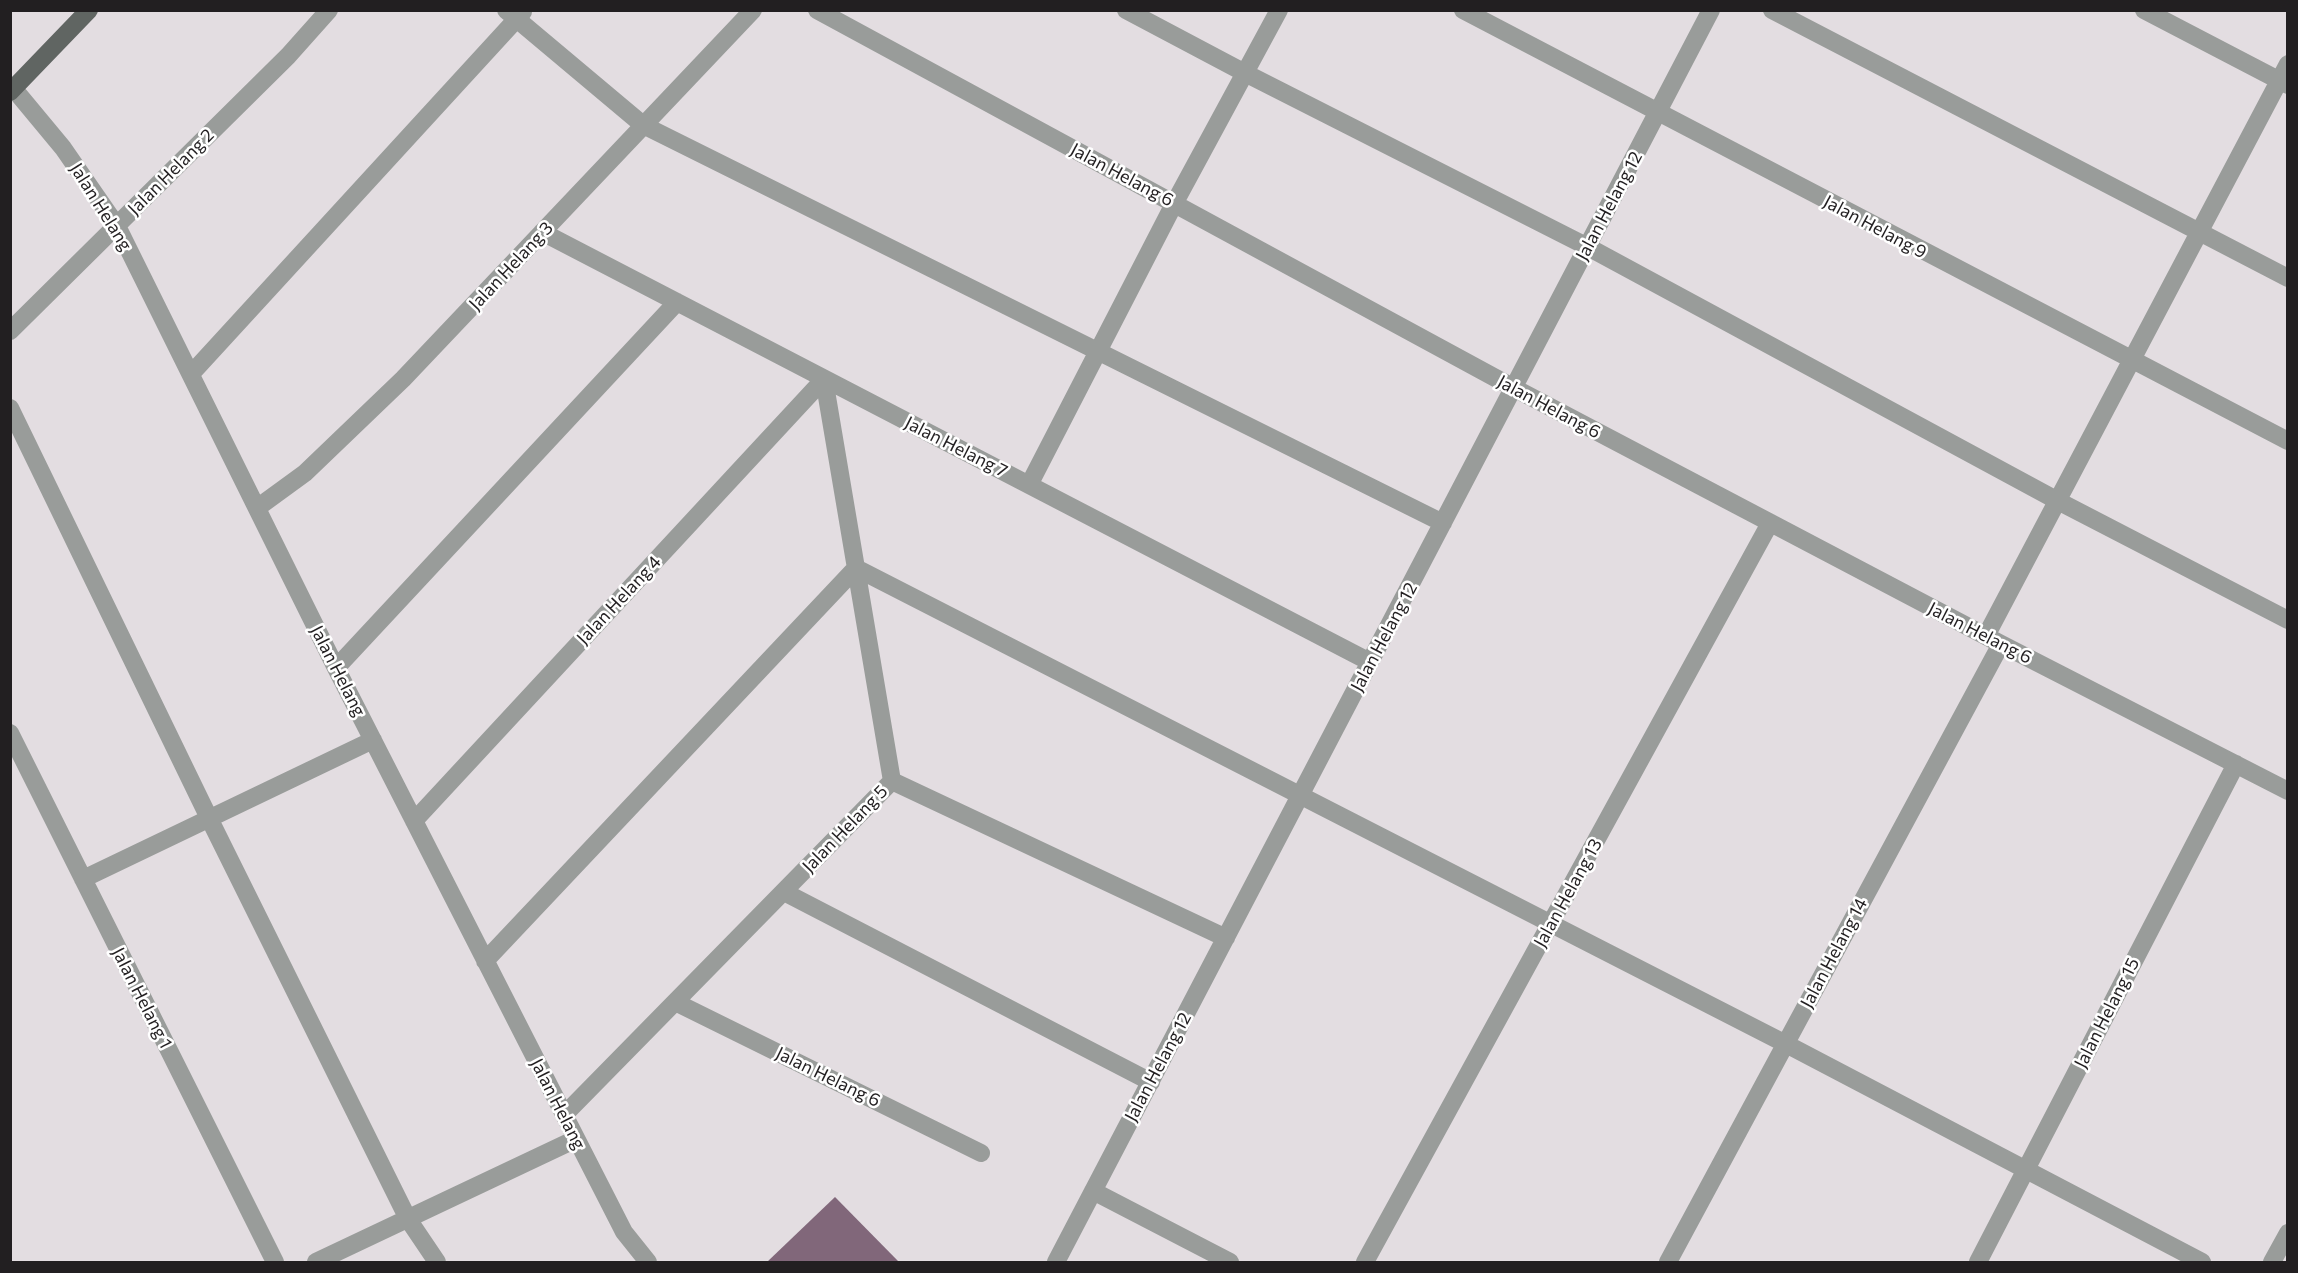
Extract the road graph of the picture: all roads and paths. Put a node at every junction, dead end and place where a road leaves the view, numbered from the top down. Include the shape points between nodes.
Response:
1 (90, 10) edge
2 (329, 10) edge
3 (753, 10) edge
4 (817, 10) edge
5 (1126, 10) edge
6 (1279, 10) edge
7 (1463, 10) edge
8 (1711, 10) edge
9 (1772, 10) edge
10 (2144, 10) edge
11 (515, 14) edge
12 (2288, 64) edge
13 (1245, 74) junction
14 (2283, 83) edge
15 (12, 90) edge
16 (1658, 113) junction
17 (643, 125) junction
18 (1174, 204) junction
19 (117, 226) junction
20 (542, 232) junction
21 (2199, 233) junction
22 (1588, 247) junction
23 (2288, 278) edge
24 (677, 302) junction
25 (10, 331) edge
26 (1098, 351) junction
27 (2132, 361) junction
28 (191, 374) junction
29 (824, 379) junction
30 (1514, 388) junction
31 (10, 408) edge
32 (2288, 441) edge
33 (1029, 485) junction
34 (2058, 501) junction
35 (257, 508) junction
36 (1443, 523) junction
37 (1770, 523) junction
38 (856, 568) junction
39 (2288, 620) edge
40 (1993, 640) junction
41 (1370, 662) junction
42 (336, 668) junction
43 (10, 733) edge
44 (373, 740) junction
45 (2236, 764) junction
46 (892, 781) junction
47 (2288, 791) edge
48 (1301, 796) junction
49 (209, 818) junction
50 (414, 821) junction
51 (82, 879) junction
52 (784, 892) junction
53 (1551, 924) junction
54 (1226, 938) junction
55 (485, 961) junction
56 (675, 1002) junction
57 (1786, 1044) junction
58 (1151, 1082) junction
59 (564, 1115) junction
60 (576, 1139) junction
61 (981, 1153) dead end
62 (2025, 1170) junction
63 (1094, 1191) junction
64 (408, 1219) junction
65 (2288, 1233) edge
66 (275, 1263) edge
67 (316, 1263) edge
68 (437, 1263) edge
69 (648, 1263) edge
70 (1056, 1263) edge
71 (1230, 1263) edge
72 (1365, 1263) edge
73 (1668, 1263) edge
74 (1978, 1263) edge
75 (2202, 1263) edge
76 (2272, 1263) edge

1 - 15 main road
2 - 19 street, Jalan Helang 2
3 - 17 street, Jalan Helang 3
4 - 18 street, Jalan Helang 6
5 - 13 street
6 - 13 street
7 - 16 street, Jalan Helang 9
8 - 16 street, Jalan Helang 12
9 - 21 street
10 - 14 street
11 - 17 street
11 - 28 street
12 - 14 street, Jalan Helang 14
13 - 18 street
13 - 22 street
14 - 21 street, Jalan Helang 14
15 - 19 street, Jalan Helang via 63,148
16 - 22 street, Jalan Helang 12
16 - 27 street, Jalan Helang 9
17 - 20 street, Jalan Helang 3
17 - 26 street
18 - 26 street
18 - 30 street, Jalan Helang 6
19 - 25 street, Jalan Helang 2
19 - 28 street, Jalan Helang
20 - 24 street, Jalan Helang 7
20 - 35 street, Jalan Helang 3 via 403,379 305,473
21 - 23 street
21 - 27 street, Jalan Helang 14
22 - 30 street, Jalan Helang 12
22 - 34 street
24 - 29 street, Jalan Helang 7
24 - 42 street
26 - 33 street
26 - 36 street
27 - 32 street, Jalan Helang 9
27 - 34 street, Jalan Helang 14
28 - 35 street, Jalan Helang
29 - 33 street, Jalan Helang 7
29 - 38 street
29 - 50 street, Jalan Helang 4
30 - 36 street, Jalan Helang 12
30 - 37 street, Jalan Helang 6
31 - 49 street
33 - 41 street, Jalan Helang 7
34 - 39 street
34 - 40 street, Jalan Helang 14
35 - 42 street, Jalan Helang
36 - 41 street, Jalan Helang 12
37 - 40 street, Jalan Helang 6
37 - 53 street, Jalan Helang 13
38 - 46 street
38 - 48 street
38 - 55 street
40 - 45 street, Jalan Helang 6
40 - 57 street, Jalan Helang 14
41 - 48 street, Jalan Helang 12
42 - 44 street, Jalan Helang
43 - 51 street, Jalan Helang 1
44 - 49 street
44 - 50 street, Jalan Helang
45 - 47 street, Jalan Helang 6
45 - 62 street, Jalan Helang 15
46 - 52 street, Jalan Helang 5
46 - 54 street, Jalan Helang 5
48 - 53 street
48 - 54 street, Jalan Helang 12
49 - 51 street
49 - 64 street
50 - 55 street, Jalan Helang
51 - 66 street, Jalan Helang 1
52 - 56 street, Jalan Helang 5
52 - 58 street
53 - 57 street
53 - 72 street, Jalan Helang 13
54 - 58 street, Jalan Helang 12
55 - 59 street, Jalan Helang
56 - 59 street, Jalan Helang 5
56 - 61 street, Jalan Helang 6
57 - 62 street
57 - 73 street, Jalan Helang 14
58 - 63 street, Jalan Helang 12
59 - 60 street, Jalan Helang
60 - 64 street
60 - 69 street, Jalan Helang via 624,1232
62 - 74 street, Jalan Helang 15
62 - 75 street
63 - 70 street, Jalan Helang 12
63 - 71 street
64 - 67 street
64 - 68 street
65 - 76 street

